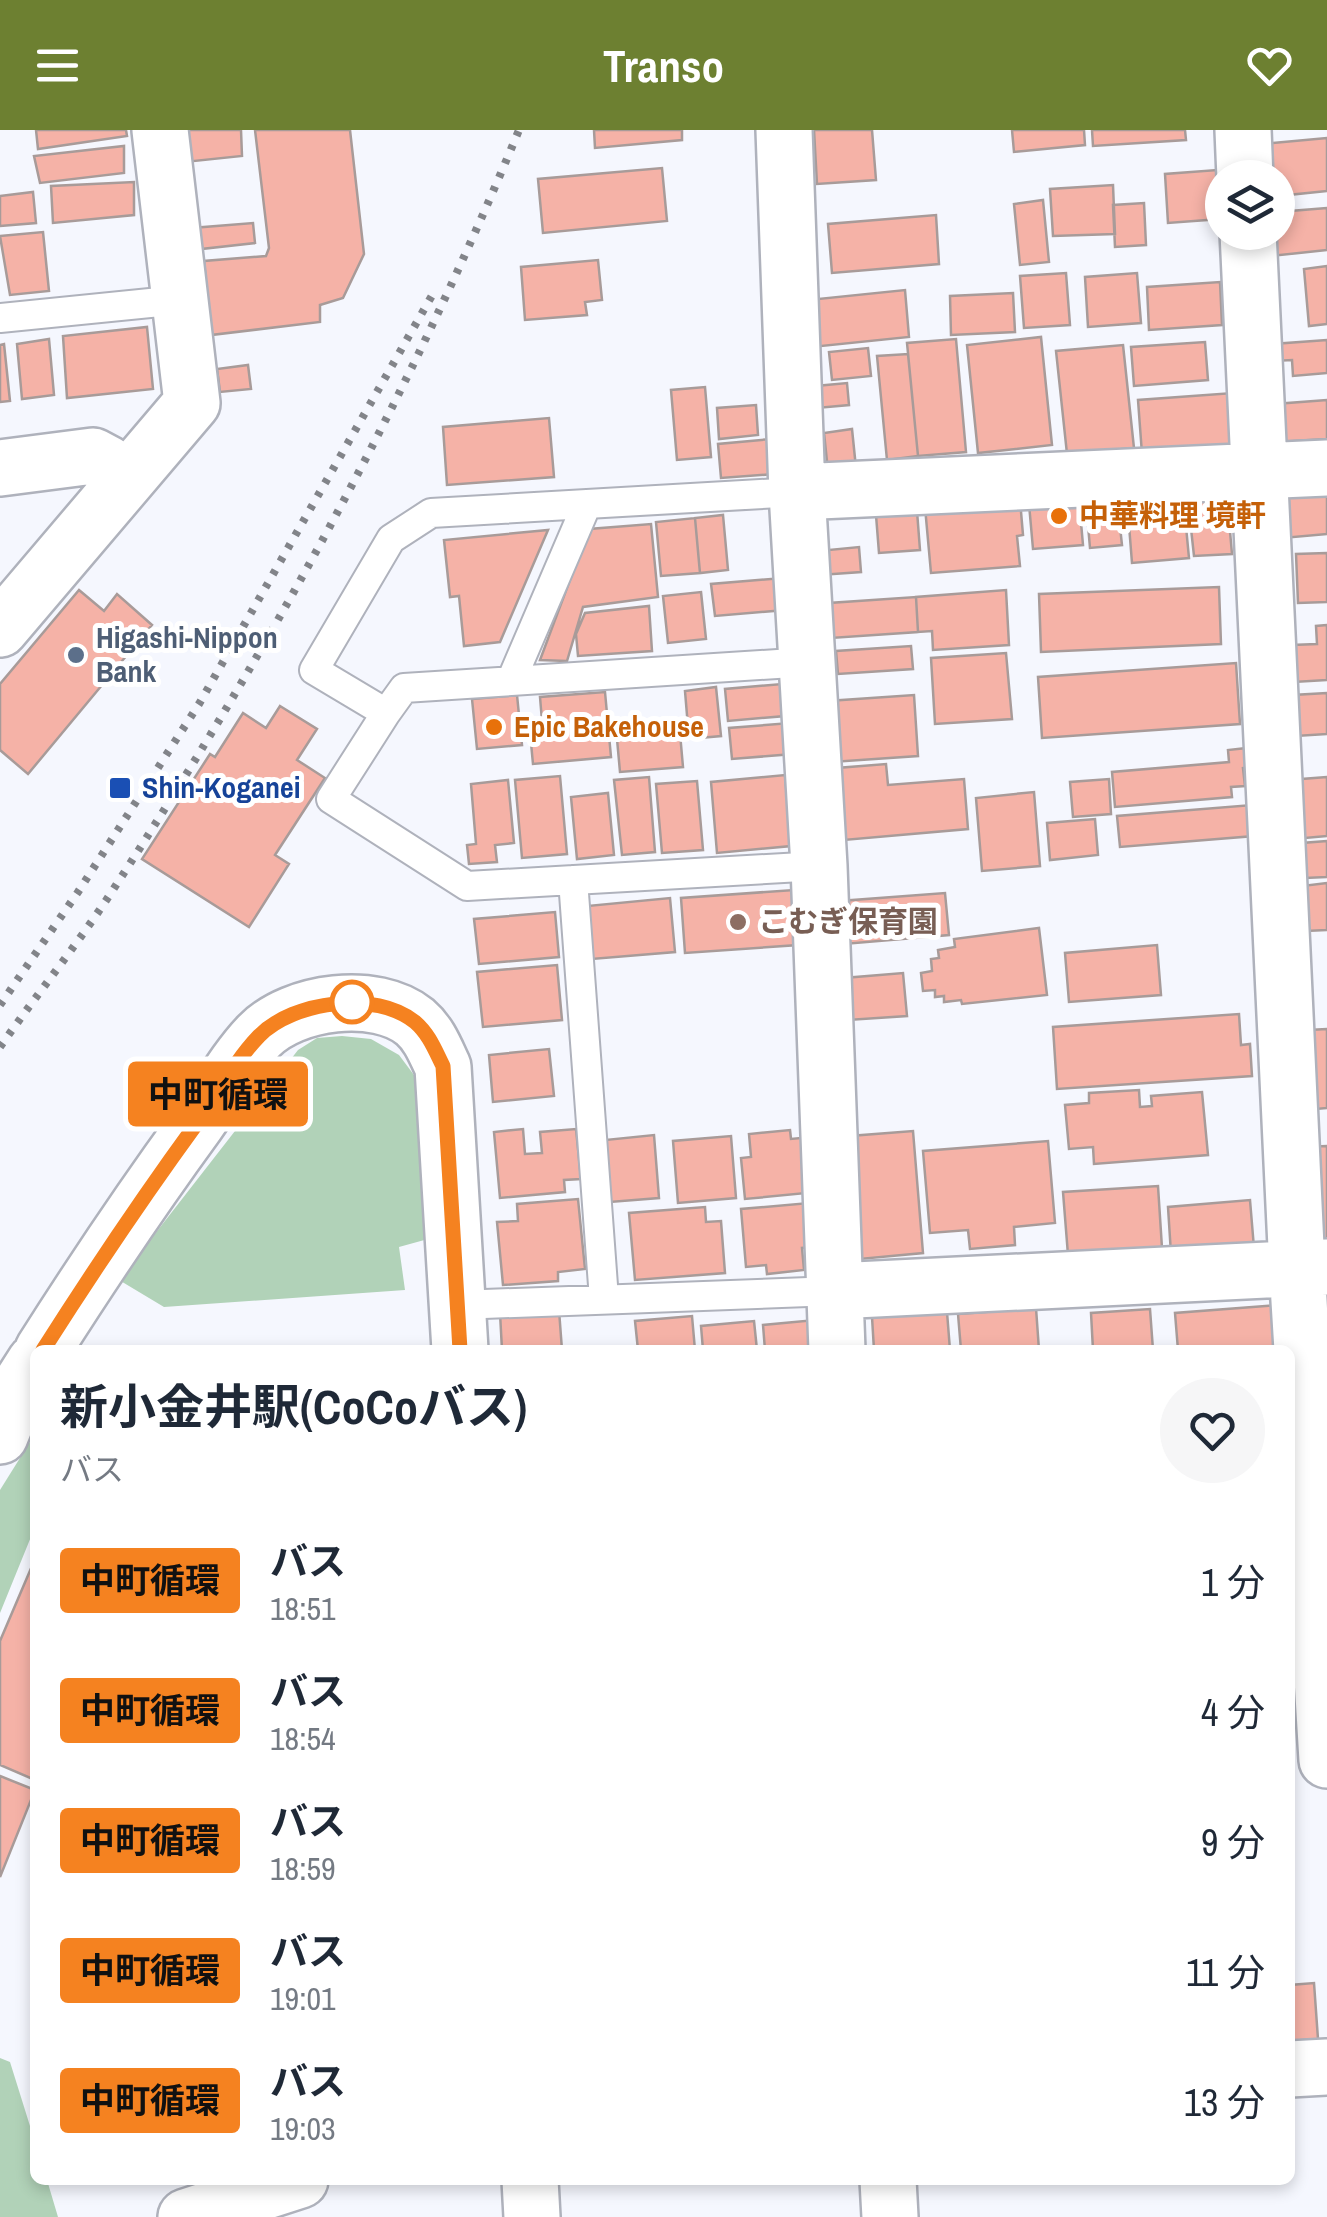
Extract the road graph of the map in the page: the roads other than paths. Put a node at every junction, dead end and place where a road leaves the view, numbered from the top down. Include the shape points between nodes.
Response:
1 (160, 130) edge
2 (784, 130) edge
3 (1243, 130) edge
4 (1245, 160) edge
5 (1249, 250) edge
6 (180, 300) junction
7 (0, 318) edge
8 (0, 468) edge
9 (1327, 468) edge
10 (1260, 471) junction
11 (123, 484) junction
12 (797, 492) junction
13 (587, 504) junction
14 (0, 629) edge
15 (808, 662) junction
16 (511, 682) junction
17 (386, 713) junction
18 (819, 866) junction
19 (573, 880) junction
20 (1312, 1267) edge
21 (835, 1291) junction
22 (604, 1299) junction
23 (459, 1327) edge
24 (50, 1345) edge
25 (837, 1345) edge
26 (30, 1378) edge
27 (0, 1436) edge
28 (1327, 1760) edge
29 (1327, 2067) edge
30 (1295, 2068) edge
31 (285, 2185) edge
32 (530, 2185) edge
33 (888, 2185) edge
34 (186, 2217) edge
35 (532, 2217) edge
36 (890, 2217) edge

1 - 6 street
2 - 12 street
3 - 4 street
5 - 10 street
6 - 7 lane
6 - 11 street via 192,403
8 - 11 street via 93,456
9 - 10 street
10 - 12 street
10 - 20 street
11 - 14 street
12 - 13 lane
12 - 15 street
13 - 16 lane
13 - 17 lane via 430,513 391,539 314,670
15 - 16 lane
15 - 18 street
16 - 17 lane via 404,688
17 - 19 lane via 331,799 467,886
18 - 19 lane
18 - 21 street
19 - 22 lane
20 - 21 street
20 - 28 street
21 - 22 lane
21 - 25 street
22 - 23 lane
23 - 24 street via 443,1066 412,1020 352,1002 302,1010 260,1034 137,1207
26 - 27 street
29 - 30 street
31 - 34 street
32 - 35 street
33 - 36 street

